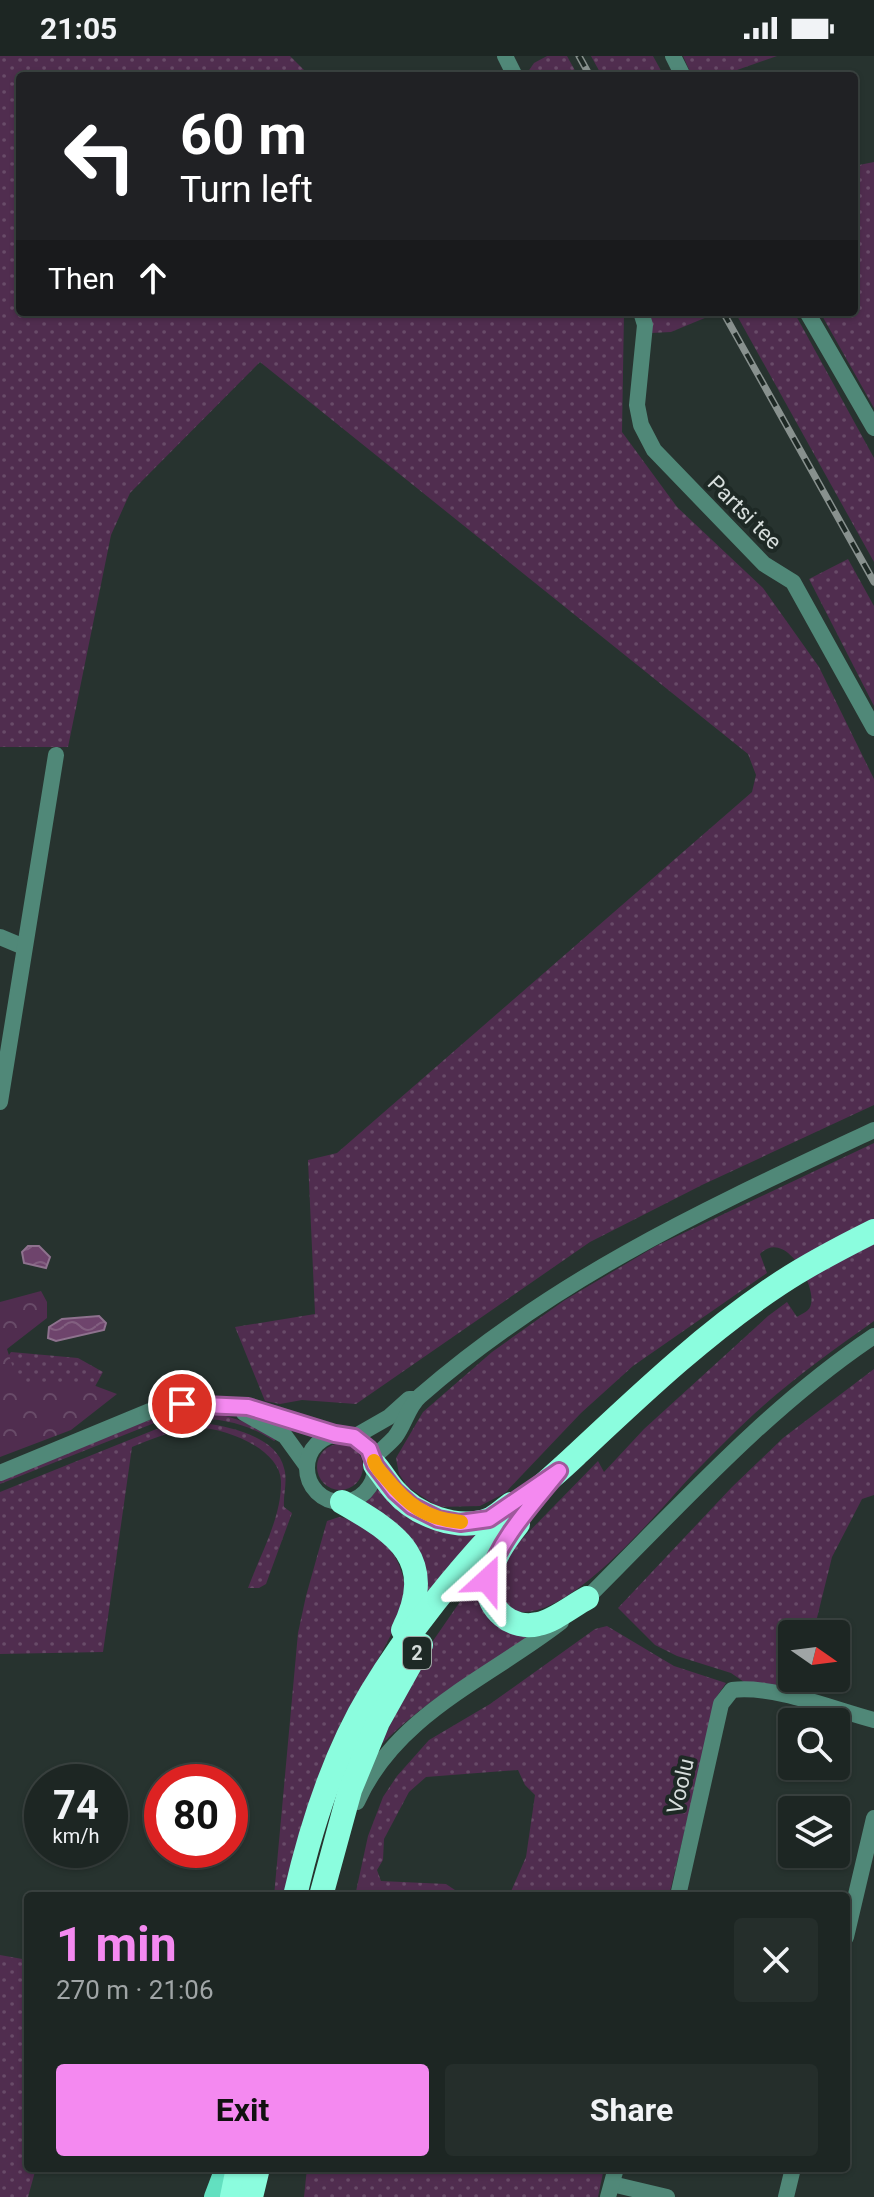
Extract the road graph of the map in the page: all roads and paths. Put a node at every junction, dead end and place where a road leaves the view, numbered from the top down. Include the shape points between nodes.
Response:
1 (642, 316) edge
2 (809, 316) edge
3 (874, 428) edge
4 (874, 728) edge
5 (56, 755) dead end
6 (0, 937) edge
7 (24, 947) junction
8 (0, 1102) edge
9 (874, 1130) edge
10 (874, 1231) edge
11 (874, 1336) edge
12 (417, 1399) junction
13 (232, 1407) junction
14 (335, 1434) junction
15 (354, 1437) junction
16 (374, 1462) junction
17 (306, 1465) junction
18 (559, 1471) junction
19 (0, 1473) edge
20 (342, 1502) junction
21 (587, 1598) junction
22 (371, 1693) junction
23 (874, 1720) edge
24 (874, 1818) edge
25 (328, 1865) junction
26 (296, 1892) edge
27 (322, 1892) edge
28 (679, 1892) edge
29 (850, 1920) edge
30 (223, 2172) edge
31 (237, 2172) edge
32 (259, 2172) edge
33 (260, 2172) edge
34 (792, 2172) edge
35 (612, 2183) edge
36 (214, 2197) edge
37 (232, 2197) edge
38 (251, 2197) edge
39 (258, 2197) edge
40 (667, 2197) edge
41 (786, 2197) edge

1 - 4 street, Partsi tee via 637,405 654,450 764,564 793,582
2 - 3 street
5 - 7 street
6 - 7 street
7 - 8 street
9 - 12 street via 615,1257 541,1303
10 - 18 highway, 2 via 779,1284 705,1340
11 - 21 street via 834,1363 743,1443
12 - 15 street via 409,1399
12 - 16 street
13 - 14 street via 248,1407
13 - 17 street via 285,1436
13 - 19 street via 182,1404 150,1411
14 - 15 street
14 - 17 street via 316,1445
15 - 16 street via 369,1449
16 - 18 highway via 412,1506 460,1523 489,1519
16 - 20 street via 370,1486
17 - 20 street via 314,1490
18 - 21 highway via 509,1535 491,1566 488,1590 500,1614 521,1625 548,1620
18 - 22 highway, 2 via 466,1562
18 - 25 highway, 2 via 472,1570 424,1640 378,1722
20 - 22 highway via 381,1524 403,1544 414,1564 413,1610
21 - 25 street via 539,1639 400,1736 373,1769
22 - 26 highway, 2 via 324,1797
23 - 28 street, Voolu via 777,1694 732,1690 721,1704
24 - 29 street
25 - 27 highway, 2
30 - 36 main road
31 - 37 highway
32 - 38 highway
33 - 39 highway
34 - 41 street
35 - 40 street

